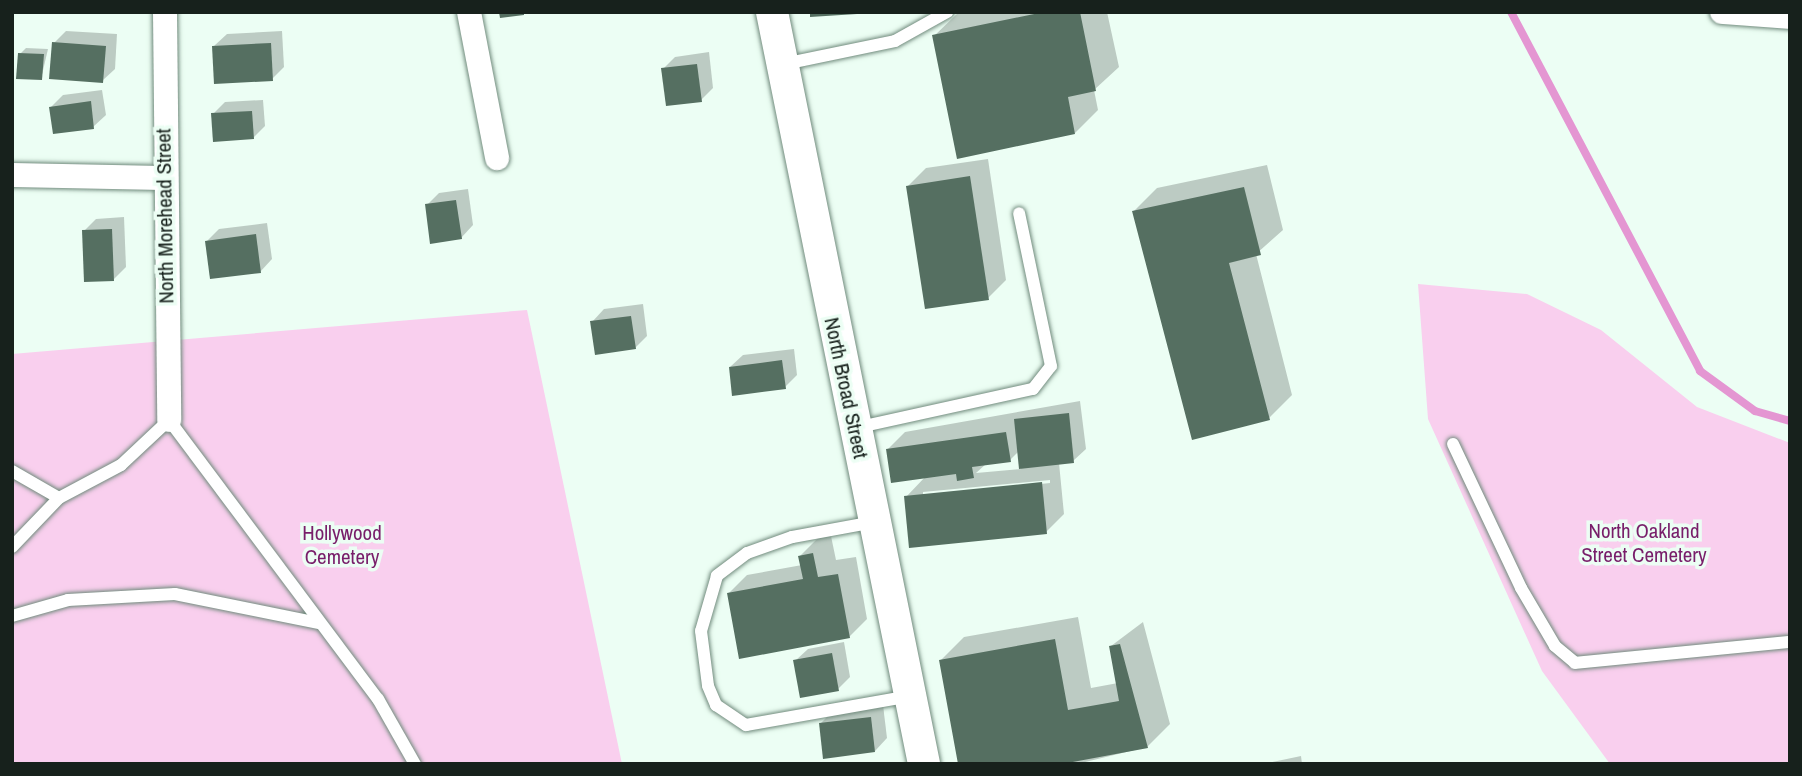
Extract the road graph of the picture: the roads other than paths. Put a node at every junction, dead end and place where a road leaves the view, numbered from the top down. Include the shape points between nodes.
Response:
1 (165, 12) edge
2 (469, 12) edge
3 (772, 12) edge
4 (947, 12) edge
5 (1722, 12) edge
6 (1790, 18) edge
7 (780, 65) junction
8 (497, 158) dead end
9 (12, 175) edge
10 (163, 178) junction
11 (1019, 213) dead end
12 (169, 420) junction
13 (855, 428) junction
14 (1453, 444) dead end
15 (12, 471) edge
16 (59, 498) junction
17 (874, 522) junction
18 (12, 547) edge
19 (12, 615) edge
20 (319, 623) junction
21 (1790, 642) edge
22 (911, 696) junction
23 (415, 764) edge
24 (923, 764) edge

1 - 10 street, North Morehead Street
2 - 8 street
3 - 7 street, North Broad Street
4 - 7 lane via 895,41
5 - 6 street
7 - 13 street, North Broad Street
9 - 10 street
10 - 12 street, North Morehead Street
11 - 13 lane via 1051,366 1033,389
12 - 16 lane via 121,465
12 - 20 lane
13 - 17 street, North Broad Street
14 - 21 lane via 1521,588 1555,646 1575,663
15 - 16 lane
16 - 18 lane
17 - 22 street, North Broad Street
17 - 22 lane via 792,537 747,553 717,576 701,631 708,686 716,705 746,725
19 - 20 lane via 68,600 175,594
20 - 23 lane via 378,699
22 - 24 street, North Broad Street

